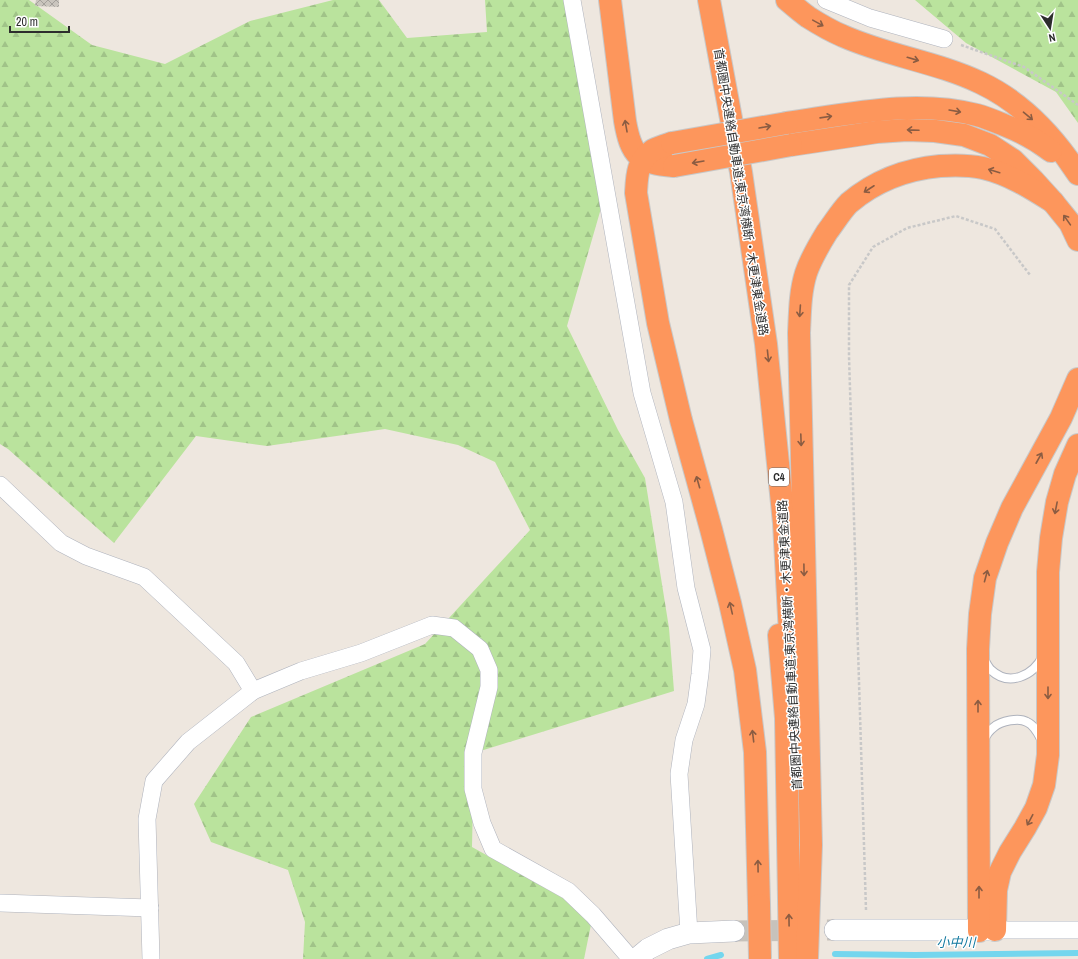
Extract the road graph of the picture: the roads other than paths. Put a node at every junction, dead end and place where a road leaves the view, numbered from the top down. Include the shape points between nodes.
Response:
1 (572, 0) edge
2 (610, 0) edge
3 (696, 0) edge
4 (709, 0) edge
5 (787, 0) edge
6 (826, 0) edge
7 (944, 39) road end
8 (643, 159) junction
9 (1077, 173) edge
10 (1053, 202) junction
11 (1078, 240) edge
12 (1078, 379) edge
13 (1078, 445) edge
14 (0, 485) edge
15 (1048, 645) junction
16 (978, 650) junction
17 (253, 691) junction
18 (978, 751) junction
19 (1048, 755) junction
20 (0, 903) edge
21 (150, 908) junction
22 (835, 930) tunnel mouth
23 (987, 930) junction
24 (1078, 930) edge
25 (734, 931) tunnel mouth
26 (689, 933) junction
27 (151, 959) edge
28 (631, 959) edge
29 (636, 959) edge
30 (760, 959) edge
31 (790, 959) edge
32 (806, 959) edge

1 - 26 street via 642,393 674,502 686,588 702,650 696,704 684,740 678,774
8 -> 2 highway via 634,151 628,138
31 -> 3 highway, 首都圏中央連絡自動車道;東京湾横断・木更津東金道路 / C4 via 786,718 768,508 751,343 728,175
4 -> 32 highway, 首都圏中央連絡自動車道;東京湾横断・木更津東金道路 / C4 via 741,172 766,344 784,523
5 -> 9 highway via 808,17 842,36 955,73 1007,98 1054,142
6 - 7 street via 870,18
8 -> 9 highway, bridge via 654,150 672,144 787,123 857,112 924,108 950,110 1003,124 1047,148
10 -> 8 highway, bridge via 1013,160 990,145 964,135 935,131 869,133 674,166 656,164
30 -> 8 highway, bridge via 755,752 744,670 730,603 658,323 636,193 637,174
11 -> 10 highway via 1070,223
10 -> 32 highway via 1006,175 982,168 954,165 897,174 870,187 849,204 817,248 806,272 801,297 799,333 811,845
16 -> 12 highway via 985,578 997,543 1012,508 1061,418
13 -> 15 highway via 1065,474 1050,538
14 - 17 street via 61,543 86,556 144,577 236,663
15 - 16 lane via 1042,659 1033,670 1023,676 1011,678 1000,676 990,669
15 -> 19 highway
18 -> 16 highway
17 - 21 street via 188,742 154,781 147,819
17 - 28 street via 301,671 361,654 432,625 454,628 480,650 489,670 489,687 473,753 473,789 482,823 493,848 568,891 593,915
18 - 19 lane via 994,727 1005,721 1017,720 1027,722 1037,730
23 -> 18 highway
19 -> 23 highway via 1044,785 1036,808 1000,872
20 - 21 street
21 - 27 street
22 - 23 street
23 - 24 street
25 - 26 street
26 - 29 street via 648,949

